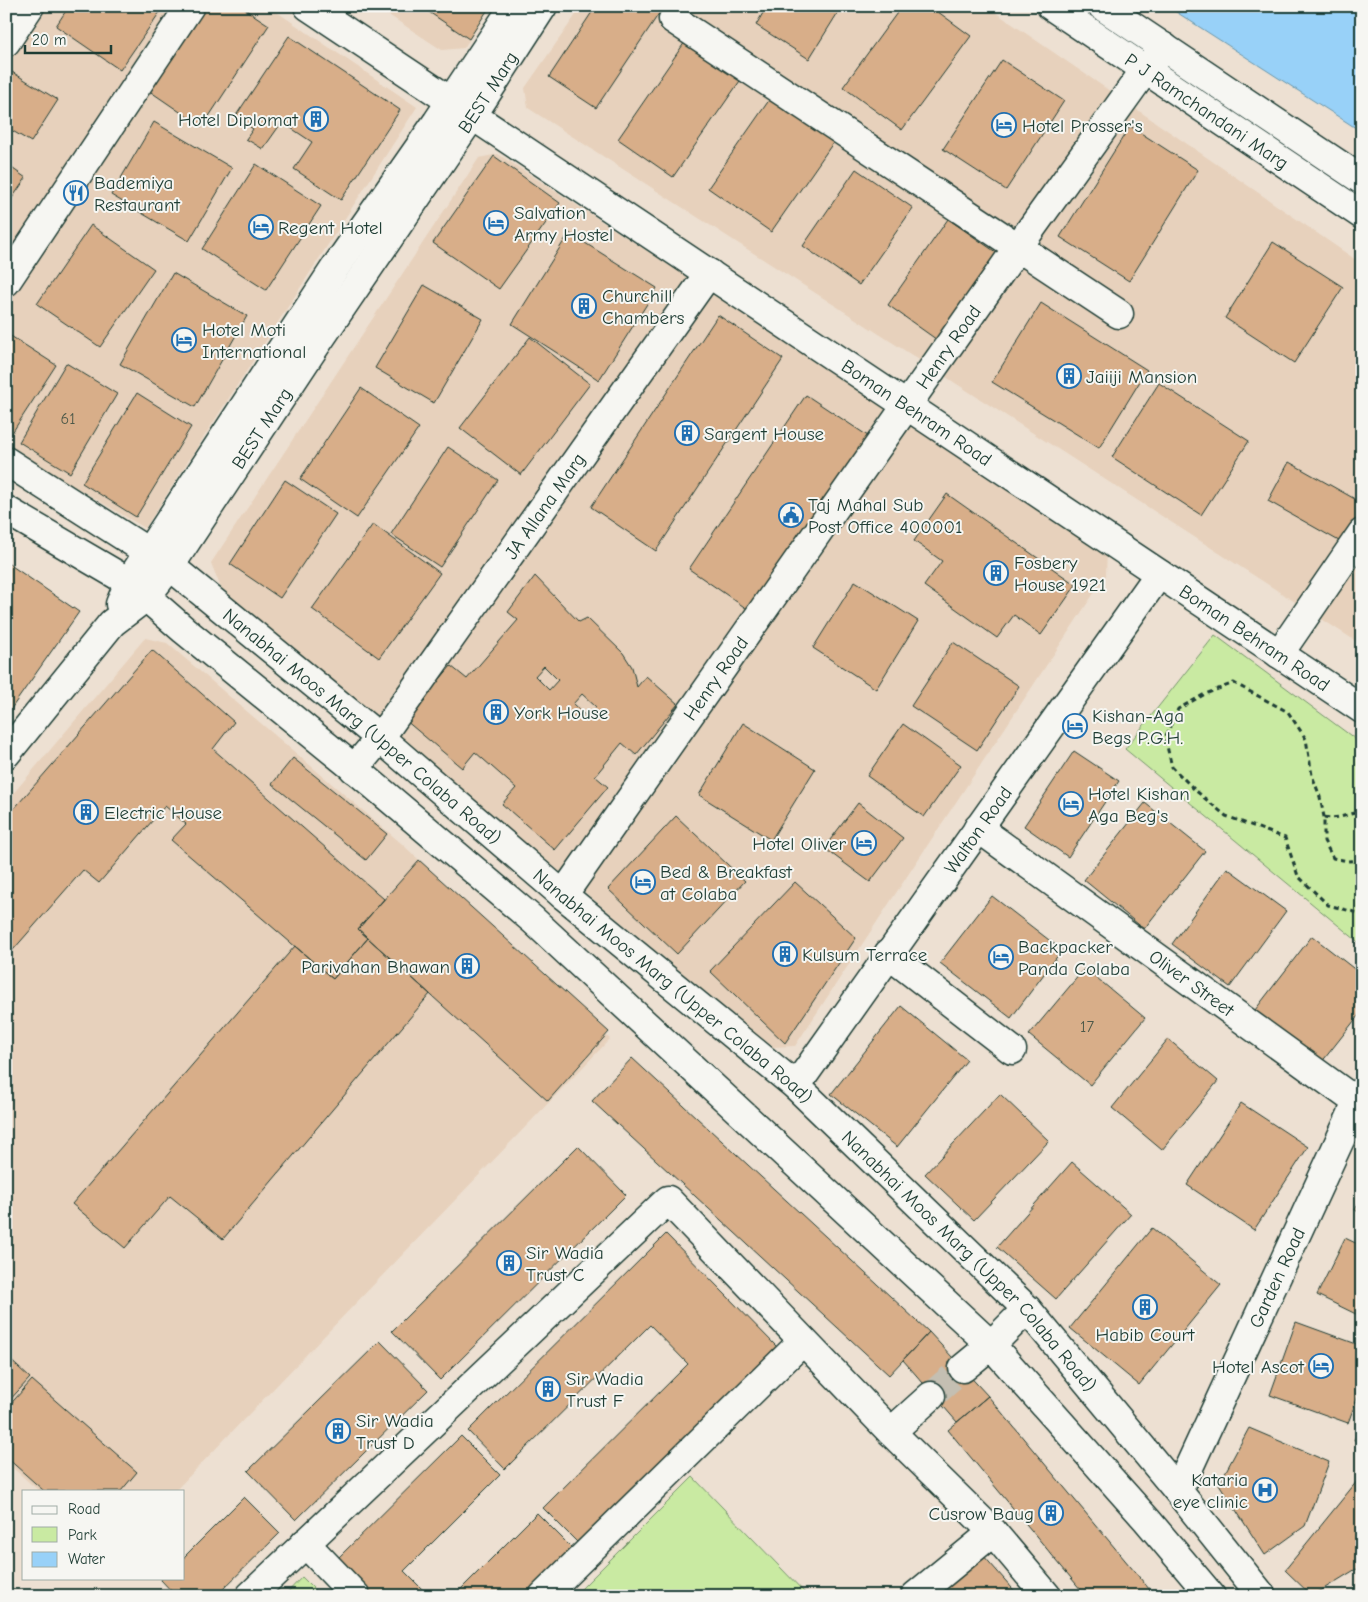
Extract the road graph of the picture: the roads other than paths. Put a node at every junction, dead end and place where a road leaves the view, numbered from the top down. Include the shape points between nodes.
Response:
1 (30, 6) edge
2 (190, 6) edge
3 (308, 6) edge
4 (514, 6) edge
5 (543, 6) edge
6 (1051, 6) edge
7 (1102, 6) edge
8 (673, 19) dead end
9 (6, 42) edge
10 (1164, 47) junction
11 (1146, 70) junction
12 (461, 109) junction
13 (1362, 180) edge
14 (1362, 215) edge
15 (1018, 247) junction
16 (708, 273) junction
17 (6, 282) edge
18 (1119, 314) dead end
19 (907, 405) junction
20 (6, 461) edge
21 (6, 510) edge
22 (1362, 533) edge
23 (160, 559) junction
24 (1159, 574) junction
25 (137, 590) junction
26 (1279, 654) junction
27 (1362, 709) edge
28 (380, 738) junction
29 (6, 754) edge
30 (354, 769) junction
31 (978, 828) junction
32 (563, 895) junction
33 (888, 954) junction
34 (1012, 1050) dead end
35 (796, 1086) junction
36 (1360, 1097) edge
37 (1027, 1309) junction
38 (803, 1341) junction
39 (991, 1345) junction
40 (963, 1368) tunnel mouth
41 (931, 1396) tunnel mouth
42 (891, 1432) junction
43 (1178, 1491) junction
44 (993, 1532) junction
45 (305, 1544) junction
46 (250, 1596) edge
47 (356, 1596) edge
48 (543, 1596) edge
49 (915, 1596) edge
50 (1047, 1596) edge
51 (1211, 1596) edge
52 (1262, 1596) edge

1 - 9 street
2 - 17 street
3 - 12 street, Boman Behram Road
4 - 12 street
5 - 12 street, BEST Marg
6 - 11 street, P J Ramchandani Marg
7 - 10 street, P J Ramchandani Marg
8 - 15 street
10 - 11 street, Henry Road
10 - 13 street, P J Ramchandani Marg
11 - 14 street, P J Ramchandani Marg
11 - 15 street, Henry Road
12 - 16 street, Boman Behram Road
12 - 23 street via 335,268
15 - 18 street
15 - 19 street, Henry Road
16 - 19 street, Boman Behram Road
16 - 28 street, JA Allana Marg
19 - 24 street, Boman Behram Road
19 - 32 street, Henry Road
20 - 23 street, Nanabhai Moos Marg (Upper Colaba Road)
21 - 25 street, Nanabhai Moos Marg (Upper Colaba Road)
22 - 26 street
23 - 25 street
23 - 28 street, Nanabhai Moos Marg (Upper Colaba Road)
24 - 26 street, Boman Behram Road
24 - 31 street, Walton Road
25 - 29 street
25 - 30 street, Nanabhai Moos Marg (Upper Colaba Road)
26 - 27 street, Boman Behram Road
28 - 30 street, JA Allana Marg
28 - 32 street, Nanabhai Moos Marg (Upper Colaba Road)
30 - 39 street, Nanabhai Moos Marg (Upper Colaba Road) via 533,920
31 - 33 street, Walton Road
31 - 36 street, Oliver Street
32 - 35 street, Nanabhai Moos Marg (Upper Colaba Road)
33 - 34 street
33 - 35 street, Walton Road
35 - 37 street, Nanabhai Moos Marg (Upper Colaba Road)
36 - 43 street, Garden Road
37 - 39 street
37 - 43 street, Nanabhai Moos Marg (Upper Colaba Road)
38 - 42 street
38 - 45 street via 668,1200
38 - 48 street
39 - 40 street
39 - 51 street, Nanabhai Moos Marg (Upper Colaba Road)
41 - 42 street
42 - 44 street
43 - 52 street, Nanabhai Moos Marg (Upper Colaba Road)
44 - 49 street
44 - 50 street
45 - 46 street
45 - 47 street

